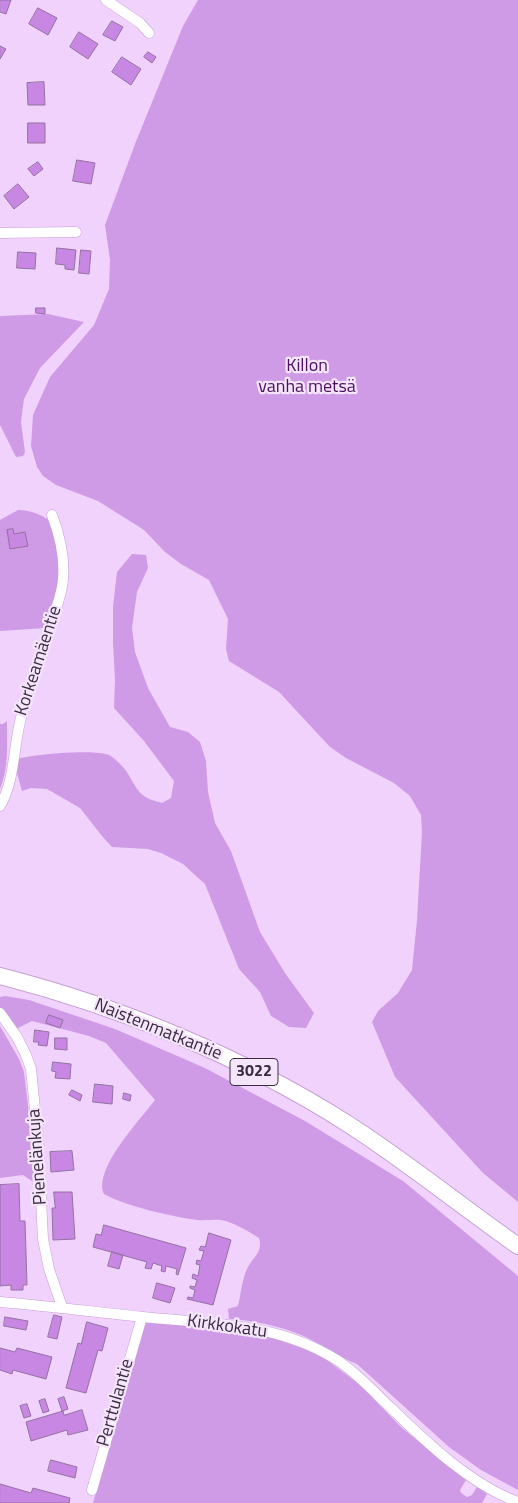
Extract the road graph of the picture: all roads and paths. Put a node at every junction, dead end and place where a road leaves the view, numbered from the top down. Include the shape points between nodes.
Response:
1 (106, 0) edge
2 (149, 33) dead end
3 (0, 232) edge
4 (76, 232) dead end
5 (52, 515) dead end
6 (0, 806) edge
7 (0, 976) edge
8 (0, 1013) edge
9 (481, 1220) junction
10 (518, 1246) edge
11 (518, 1255) edge
12 (0, 1302) edge
13 (62, 1307) junction
14 (142, 1317) junction
15 (92, 1490) dead end
16 (518, 1502) edge

1 - 2 street
3 - 4 street
5 - 6 street, Korkeamäentie via 63,552 62,589 25,700 11,777
7 - 9 main road, Naistenmatkantie / 3022 via 119,1013 276,1083 387,1150
8 - 13 street, Pienelänkuja via 17,1037 31,1069 43,1239
9 - 10 main road, Naistenmatkantie / 3022
9 - 11 main road, Naistenmatkantie / 3022
12 - 13 street, Kirkkokatu
13 - 14 street, Kirkkokatu
14 - 15 street, Perttulantie
14 - 16 street, Kirkkokatu via 254,1327 322,1352 354,1373 457,1466

